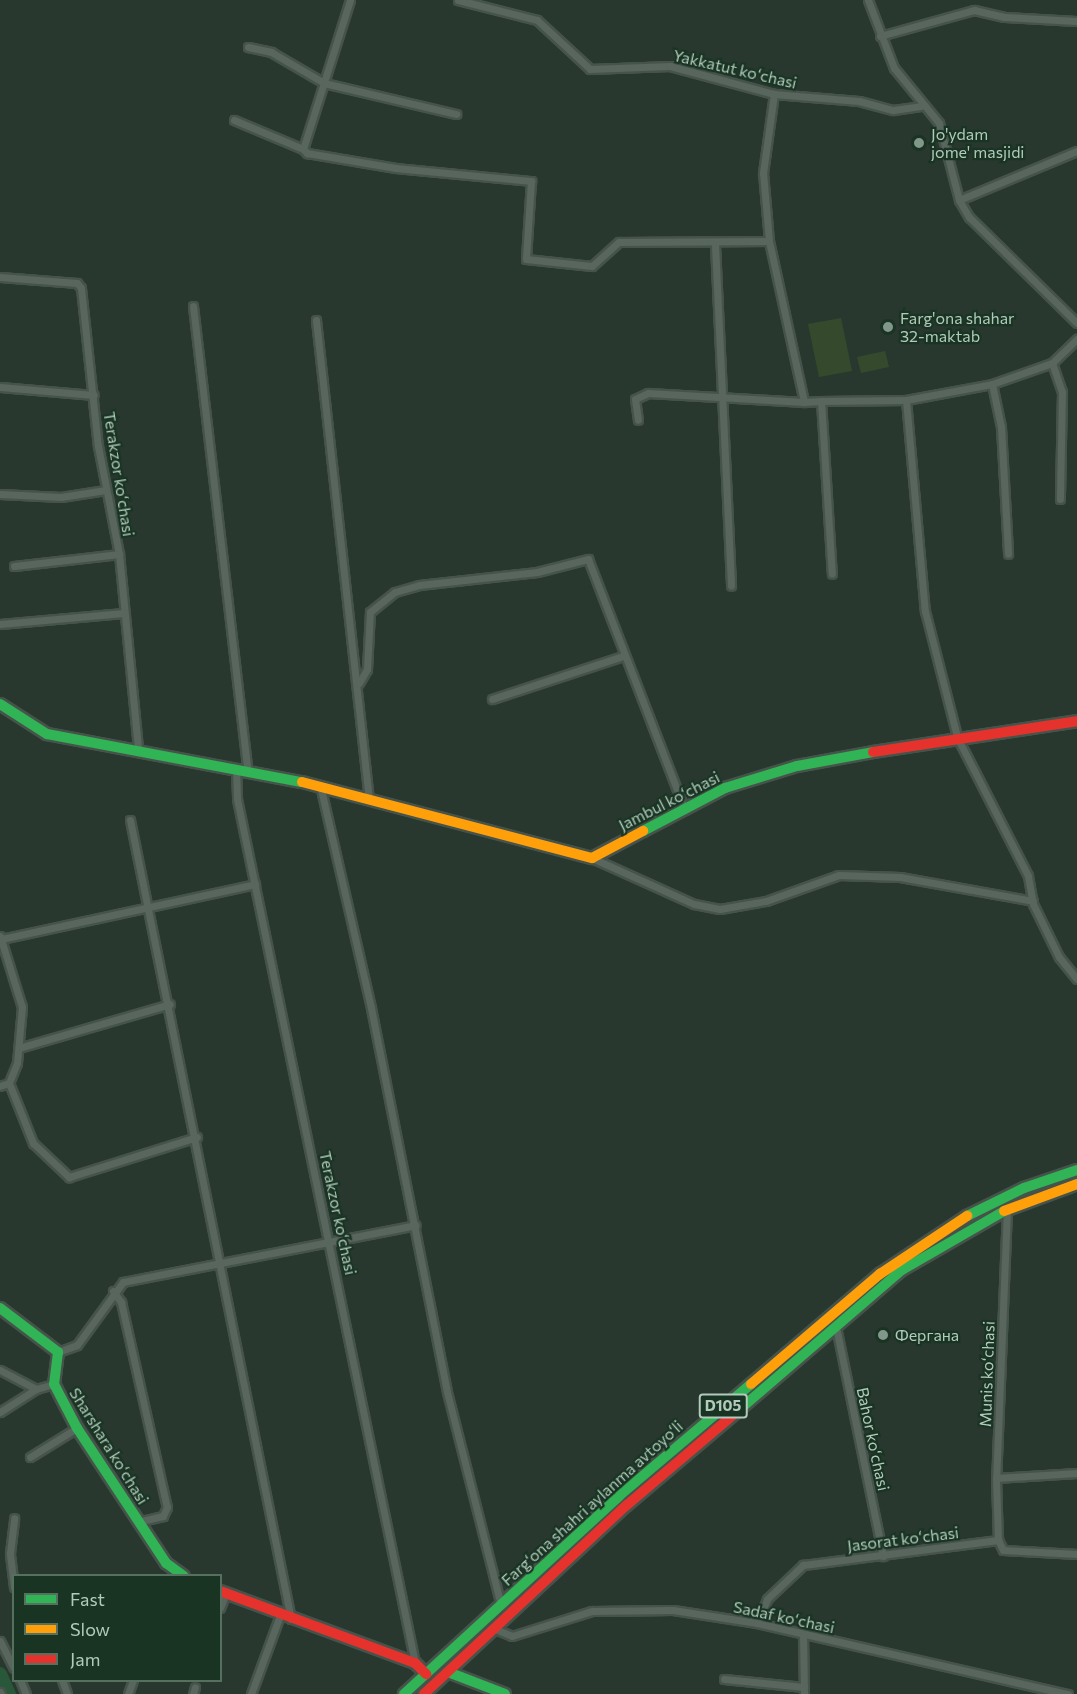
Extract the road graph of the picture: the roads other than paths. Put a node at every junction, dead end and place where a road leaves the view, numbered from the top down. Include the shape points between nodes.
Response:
1 (350, 0) edge
2 (458, 0) edge
3 (868, 0) edge
4 (1077, 21) edge
5 (880, 36) junction
6 (248, 47) dead end
7 (324, 83) junction
8 (774, 94) junction
9 (921, 106) junction
10 (456, 114) dead end
11 (234, 120) dead end
12 (303, 149) junction
13 (1077, 151) edge
14 (959, 200) junction
15 (769, 241) junction
16 (715, 245) junction
17 (0, 277) edge
18 (193, 306) dead end
19 (316, 321) dead end
20 (1077, 323) edge
21 (1077, 339) edge
22 (1052, 363) junction
23 (992, 384) junction
24 (0, 387) edge
25 (94, 395) junction
26 (722, 396) junction
27 (906, 400) junction
28 (821, 401) junction
29 (804, 402) junction
30 (638, 420) dead end
31 (105, 490) junction
32 (0, 494) edge
33 (1060, 499) dead end
34 (119, 554) junction
35 (1008, 554) dead end
36 (14, 566) dead end
37 (832, 574) dead end
38 (731, 586) dead end
39 (124, 613) junction
40 (0, 624) edge
41 (623, 656) junction
42 (359, 683) junction
43 (492, 699) dead end
44 (0, 704) edge
45 (1077, 722) edge
46 (957, 737) junction
47 (138, 749) junction
48 (236, 768) junction
49 (248, 771) junction
50 (320, 785) junction
51 (369, 797) junction
52 (685, 810) junction
53 (130, 820) dead end
54 (592, 858) junction
55 (255, 884) junction
56 (1033, 902) junction
57 (147, 905) junction
58 (1, 938) edge
59 (1077, 979) edge
60 (170, 1004) junction
61 (19, 1048) junction
62 (9, 1083) junction
63 (0, 1086) edge
64 (197, 1137) junction
65 (1077, 1170) edge
66 (1077, 1184) edge
67 (1007, 1209) junction
68 (416, 1225) junction
69 (331, 1241) junction
70 (222, 1261) junction
71 (113, 1291) junction
72 (0, 1308) edge
73 (836, 1327) junction
74 (58, 1352) junction
75 (0, 1370) edge
76 (54, 1384) junction
77 (36, 1389) junction
78 (0, 1412) edge
79 (709, 1418) junction
80 (77, 1428) junction
81 (718, 1428) junction
82 (30, 1456) dead end
83 (1077, 1473) edge
84 (996, 1478) junction
85 (14, 1518) dead end
86 (138, 1522) junction
87 (998, 1540) junction
88 (1077, 1554) edge
89 (883, 1556) junction
90 (172, 1573) edge
91 (12, 1574) edge
92 (223, 1592) edge
93 (501, 1605) junction
94 (285, 1617) junction
95 (757, 1623) junction
96 (495, 1629) junction
97 (803, 1634) junction
98 (0, 1641) edge
99 (415, 1663) junction
100 (12, 1664) edge
101 (448, 1672) junction
102 (426, 1674) junction
103 (724, 1679) dead end
104 (804, 1691) edge
105 (251, 1694) edge
106 (405, 1694) edge
107 (424, 1694) edge
108 (505, 1694) edge
109 (1068, 1694) edge

1 - 7 street
2 - 8 street, Yakkatut koʻchasi via 537,20 590,69 670,66
3 - 5 street
4 - 5 street via 1004,17 974,10
5 - 9 street via 894,68
6 - 7 street via 271,52
7 - 10 street
7 - 12 street
8 - 9 street, Yakkatut koʻchasi via 859,101 893,110
8 - 15 street via 763,173
9 - 14 street via 939,123
11 - 12 street
12 - 16 street via 307,153 396,168 531,181 526,259 592,266 619,242
13 - 14 street
14 - 20 street via 982,234
15 - 16 street
15 - 29 street
16 - 26 street
17 - 25 street, Terakzor koʻchasi via 78,283
18 - 49 street
19 - 42 street
21 - 22 street
22 - 23 street
22 - 33 street via 1062,392
23 - 27 street
23 - 35 street via 1001,427
24 - 25 street
25 - 31 street, Terakzor koʻchasi
26 - 29 street
26 - 30 street via 640,395 634,404
26 - 38 street
27 - 28 street
27 - 46 street via 923,599
28 - 29 street
28 - 37 street
31 - 32 street via 61,497
31 - 34 street, Terakzor koʻchasi
34 - 36 street
34 - 39 street, Terakzor koʻchasi
39 - 40 street
39 - 47 street, Terakzor koʻchasi
41 - 42 street via 588,559 537,572 419,585 395,592 370,612 366,669
41 - 43 street
41 - 52 street
42 - 51 street
44 - 47 main road via 47,734
45 - 46 main road, Jambul koʻchasi
46 - 52 main road, Jambul koʻchasi via 797,766 725,788
46 - 56 street via 1028,876
47 - 48 main road
48 - 49 main road
48 - 55 street, Terakzor koʻchasi via 237,799
49 - 50 main road
50 - 51 main road
50 - 68 street
51 - 54 main road
52 - 54 main road, Jambul koʻchasi
53 - 57 street
54 - 56 street via 694,904 720,909 766,901 840,875 900,877
55 - 57 street
55 - 69 street, Terakzor koʻchasi
56 - 59 street via 1059,957
57 - 58 street
57 - 60 street
58 - 61 street via 22,1007
60 - 61 street
60 - 64 street
61 - 62 street
62 - 63 street
62 - 64 street via 33,1143 69,1178
64 - 70 street
65 - 79 main road, Farg‘ona shahri aylanma avtoyo‘li / D105 via 1015,1192 920,1244 832,1312
66 - 67 main road, Farg‘ona shahri aylanma avtoyo‘li / D105
67 - 73 main road, Farg‘ona shahri aylanma avtoyo‘li / D105 via 926,1254
67 - 84 street, Munis koʻchasi
68 - 69 street
68 - 93 street via 452,1414
69 - 70 street
69 - 99 street, Terakzor koʻchasi
70 - 71 street via 123,1282
70 - 94 street
71 - 74 street via 76,1345
71 - 86 street via 121,1302 167,1507 163,1516
72 - 74 main road
73 - 81 main road, Farg‘ona shahri aylanma avtoyo‘li / D105
73 - 89 street, Bahor koʻchasi
74 - 76 main road, Sharshara koʻchasi
75 - 77 street
76 - 77 street
76 - 80 main road, Sharshara koʻchasi
77 - 78 street
79 - 81 main road
79 - 93 main road, Farg‘ona shahri aylanma avtoyo‘li / D105
80 - 82 street
80 - 86 main road, Sharshara koʻchasi
81 - 96 main road, Farg‘ona shahri aylanma avtoyo‘li / D105 via 627,1505
83 - 84 street
84 - 87 street, Munis koʻchasi
85 - 91 street via 10,1553
86 - 90 main road, Sharshara koʻchasi
87 - 88 street via 1004,1550
87 - 89 street, Jasorat koʻchasi
89 - 95 street, Jasorat koʻchasi via 803,1565 767,1599
92 - 94 main road
93 - 102 main road, Farg‘ona shahri aylanma avtoyo‘li / D105
94 - 99 main road
94 - 105 street
95 - 96 street, Sadaf koʻchasi via 624,1608 592,1611 512,1636
95 - 97 street, Sadaf koʻchasi
96 - 101 main road, Farg‘ona shahri aylanma avtoyo‘li / D105
97 - 104 street
97 - 109 street, Sadaf koʻchasi
98 - 100 street
99 - 102 main road
101 - 107 main road, Farg‘ona shahri aylanma avtoyo‘li / D105
101 - 108 main road
102 - 106 main road, Farg‘ona shahri aylanma avtoyo‘li / D105
103 - 104 street

